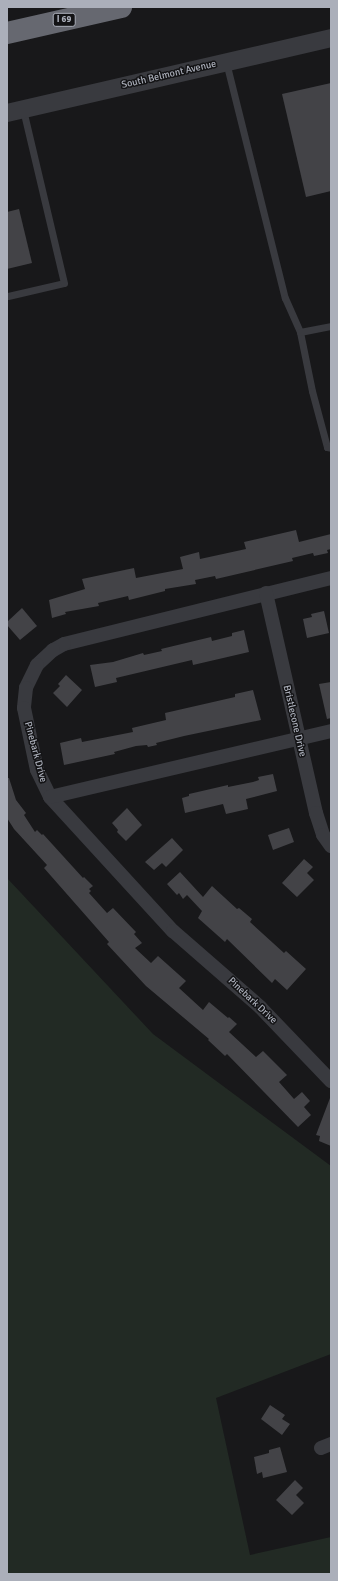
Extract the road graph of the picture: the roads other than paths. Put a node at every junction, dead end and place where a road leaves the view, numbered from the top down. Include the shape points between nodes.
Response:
1 (121, 7) edge
2 (7, 33) edge
3 (331, 38) edge
4 (226, 62) junction
5 (15, 111) edge
6 (8, 296) dead end
7 (331, 326) edge
8 (300, 332) junction
9 (331, 448) edge
10 (331, 578) edge
11 (266, 593) junction
12 (331, 731) edge
13 (298, 739) junction
14 (50, 797) junction
15 (331, 846) edge
16 (331, 1080) edge

1 - 2 highway, I 69
3 - 4 street, South Belmont Avenue
4 - 5 street, South Belmont Avenue
4 - 8 lane via 285,298
5 - 6 lane via 64,283
7 - 8 lane
8 - 9 lane via 312,391 328,448
10 - 11 street, Pinebark Drive
11 - 13 street, Bristlecone Drive
11 - 14 street, Pinebark Drive via 81,638 64,644 44,657 37,665 26,688 24,708 37,770
12 - 13 street
13 - 14 street
13 - 15 street, Bristlecone Drive via 319,826
14 - 16 street, Pinebark Drive via 173,931 260,1007

